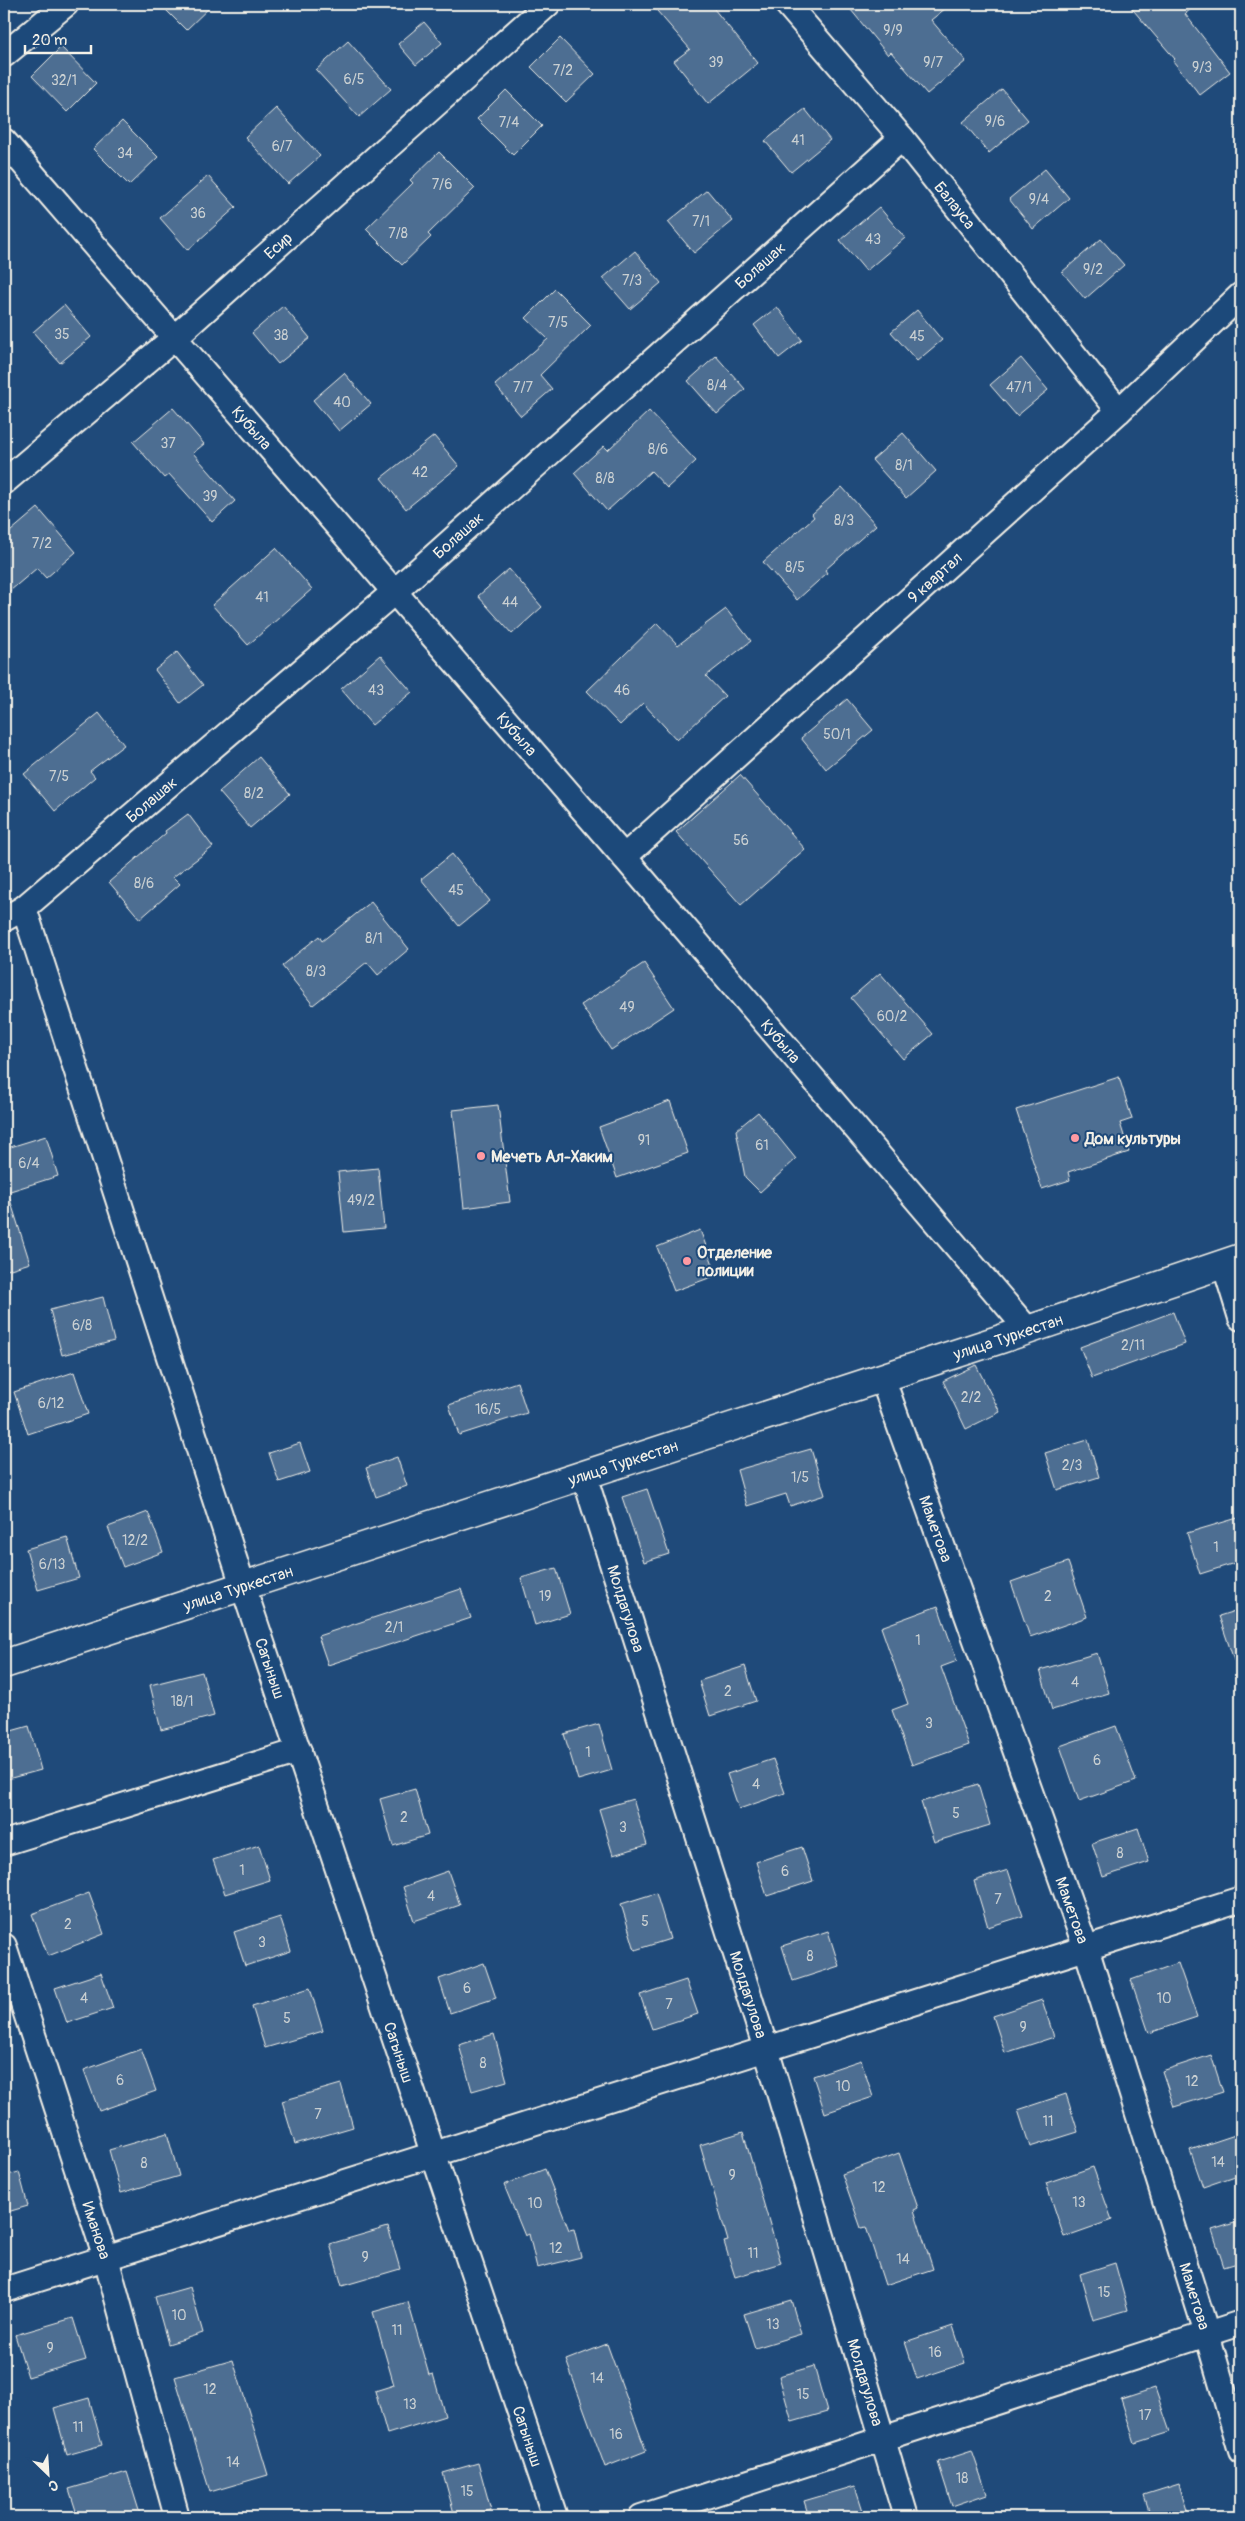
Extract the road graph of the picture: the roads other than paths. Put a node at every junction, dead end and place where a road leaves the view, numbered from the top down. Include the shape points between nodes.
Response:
1 (66, 4) edge
2 (548, 4) edge
3 (787, 4) edge
4 (4, 55) edge
5 (902, 138) junction
6 (4, 141) edge
7 (1241, 295) edge
8 (174, 338) junction
9 (1119, 410) junction
10 (4, 482) edge
11 (393, 593) junction
12 (624, 857) junction
13 (14, 914) edge
14 (1233, 1260) edge
15 (1241, 1318) edge
16 (1028, 1330) junction
17 (882, 1377) junction
18 (584, 1475) junction
19 (243, 1586) junction
20 (4, 1664) edge
21 (298, 1751) junction
22 (4, 1843) edge
23 (1241, 1899) edge
24 (4, 1946) edge
25 (1086, 1948) junction
26 (766, 2049) junction
27 (434, 2155) junction
28 (106, 2258) junction
29 (4, 2290) edge
30 (1241, 2323) edge
31 (1207, 2334) junction
32 (884, 2439) junction
33 (1241, 2451) edge
34 (176, 2517) edge
35 (554, 2517) edge
36 (641, 2517) edge
37 (906, 2517) edge

1 - 4 street
2 - 8 street, Есир
3 - 5 street, Балауса
5 - 9 street, Балауса
5 - 11 street, Болашак
6 - 8 street, Кубыла
7 - 9 street, 9 квартал
8 - 10 street, Есир
8 - 11 street, Кубыла
9 - 12 street, 9 квартал
11 - 12 street, Кубыла
11 - 13 street, Болашак
12 - 16 street, Кубыла
13 - 19 street, Сагыныш
14 - 15 street
14 - 16 street, улица Туркестан
16 - 17 street, улица Туркестан
17 - 18 street, улица Туркестан
17 - 25 street, Маметова
18 - 19 street, улица Туркестан
18 - 26 street, Молдагулова
19 - 20 street, улица Туркестан
19 - 21 street, Сагыныш
21 - 22 street
21 - 27 street, Сагыныш
23 - 25 street
24 - 28 street, Иманова
25 - 26 street
25 - 31 street, Маметова
26 - 27 street
26 - 32 street, Молдагулова
27 - 28 street
27 - 35 street, Сагыныш
28 - 29 street
28 - 34 street, Иманова
30 - 31 street
31 - 32 street
31 - 33 street, Маметова
32 - 36 street
32 - 37 street, Молдагулова

